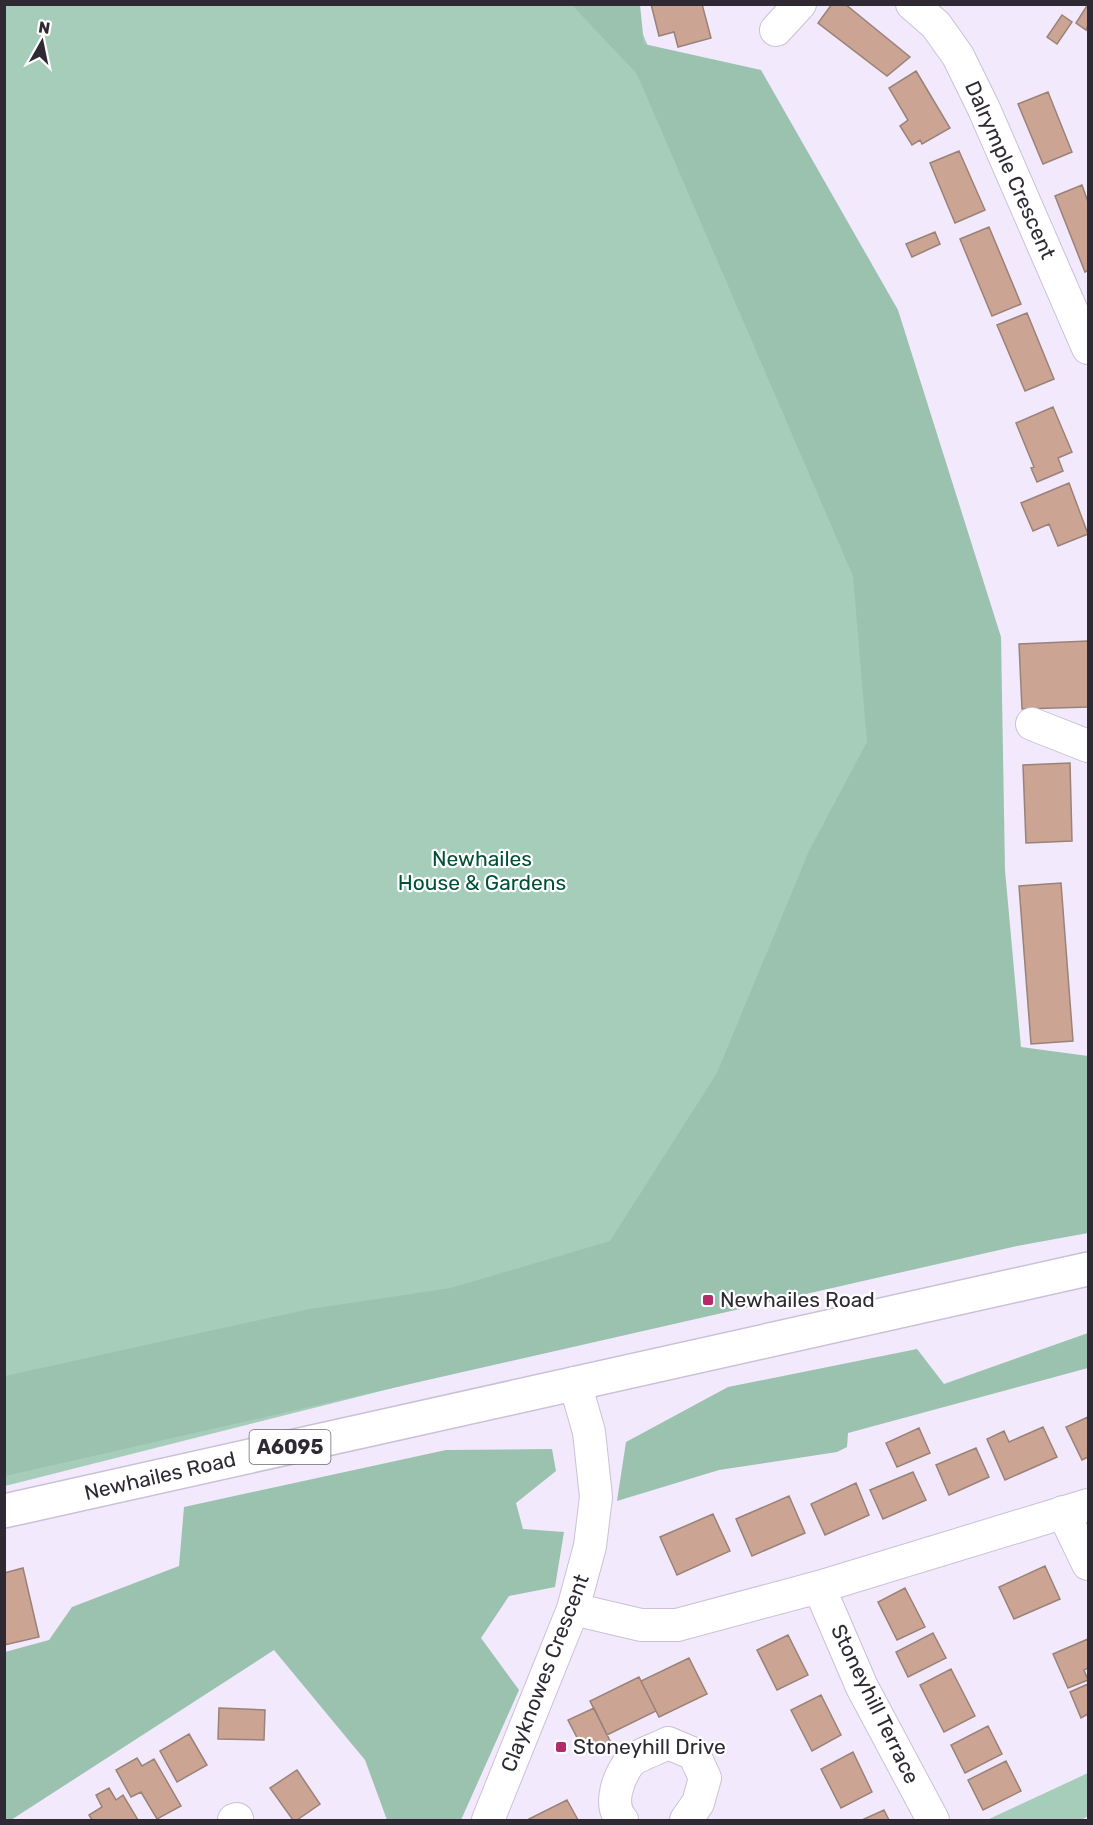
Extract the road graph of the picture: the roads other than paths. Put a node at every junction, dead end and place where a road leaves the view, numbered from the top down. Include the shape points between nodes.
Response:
1 (800, 4) edge
2 (912, 4) edge
3 (776, 30) dead end
4 (1089, 348) edge
5 (1032, 724) dead end
6 (1089, 746) edge
7 (1089, 1269) edge
8 (575, 1383) junction
9 (1076, 1508) edge
10 (4, 1511) edge
11 (1089, 1564) edge
12 (819, 1587) junction
13 (573, 1609) junction
14 (489, 1821) edge
15 (622, 1821) edge
16 (686, 1821) edge
17 (933, 1821) edge

1 - 3 street
2 - 4 street, Dalrymple Crescent via 936,25 958,56
5 - 6 street
7 - 8 main road, Newhailes Road / A6095
8 - 10 main road, Newhailes Road / A6095
8 - 13 street, Clayknowes Crescent via 589,1432 596,1497 590,1546
9 - 11 street
9 - 12 street
12 - 13 street via 677,1625 641,1625
12 - 17 street, Stoneyhill Terrace via 862,1687
13 - 14 street, Clayknowes Crescent
15 - 16 street via 617,1815 615,1790 630,1761 668,1743 694,1754 705,1778 699,1803

